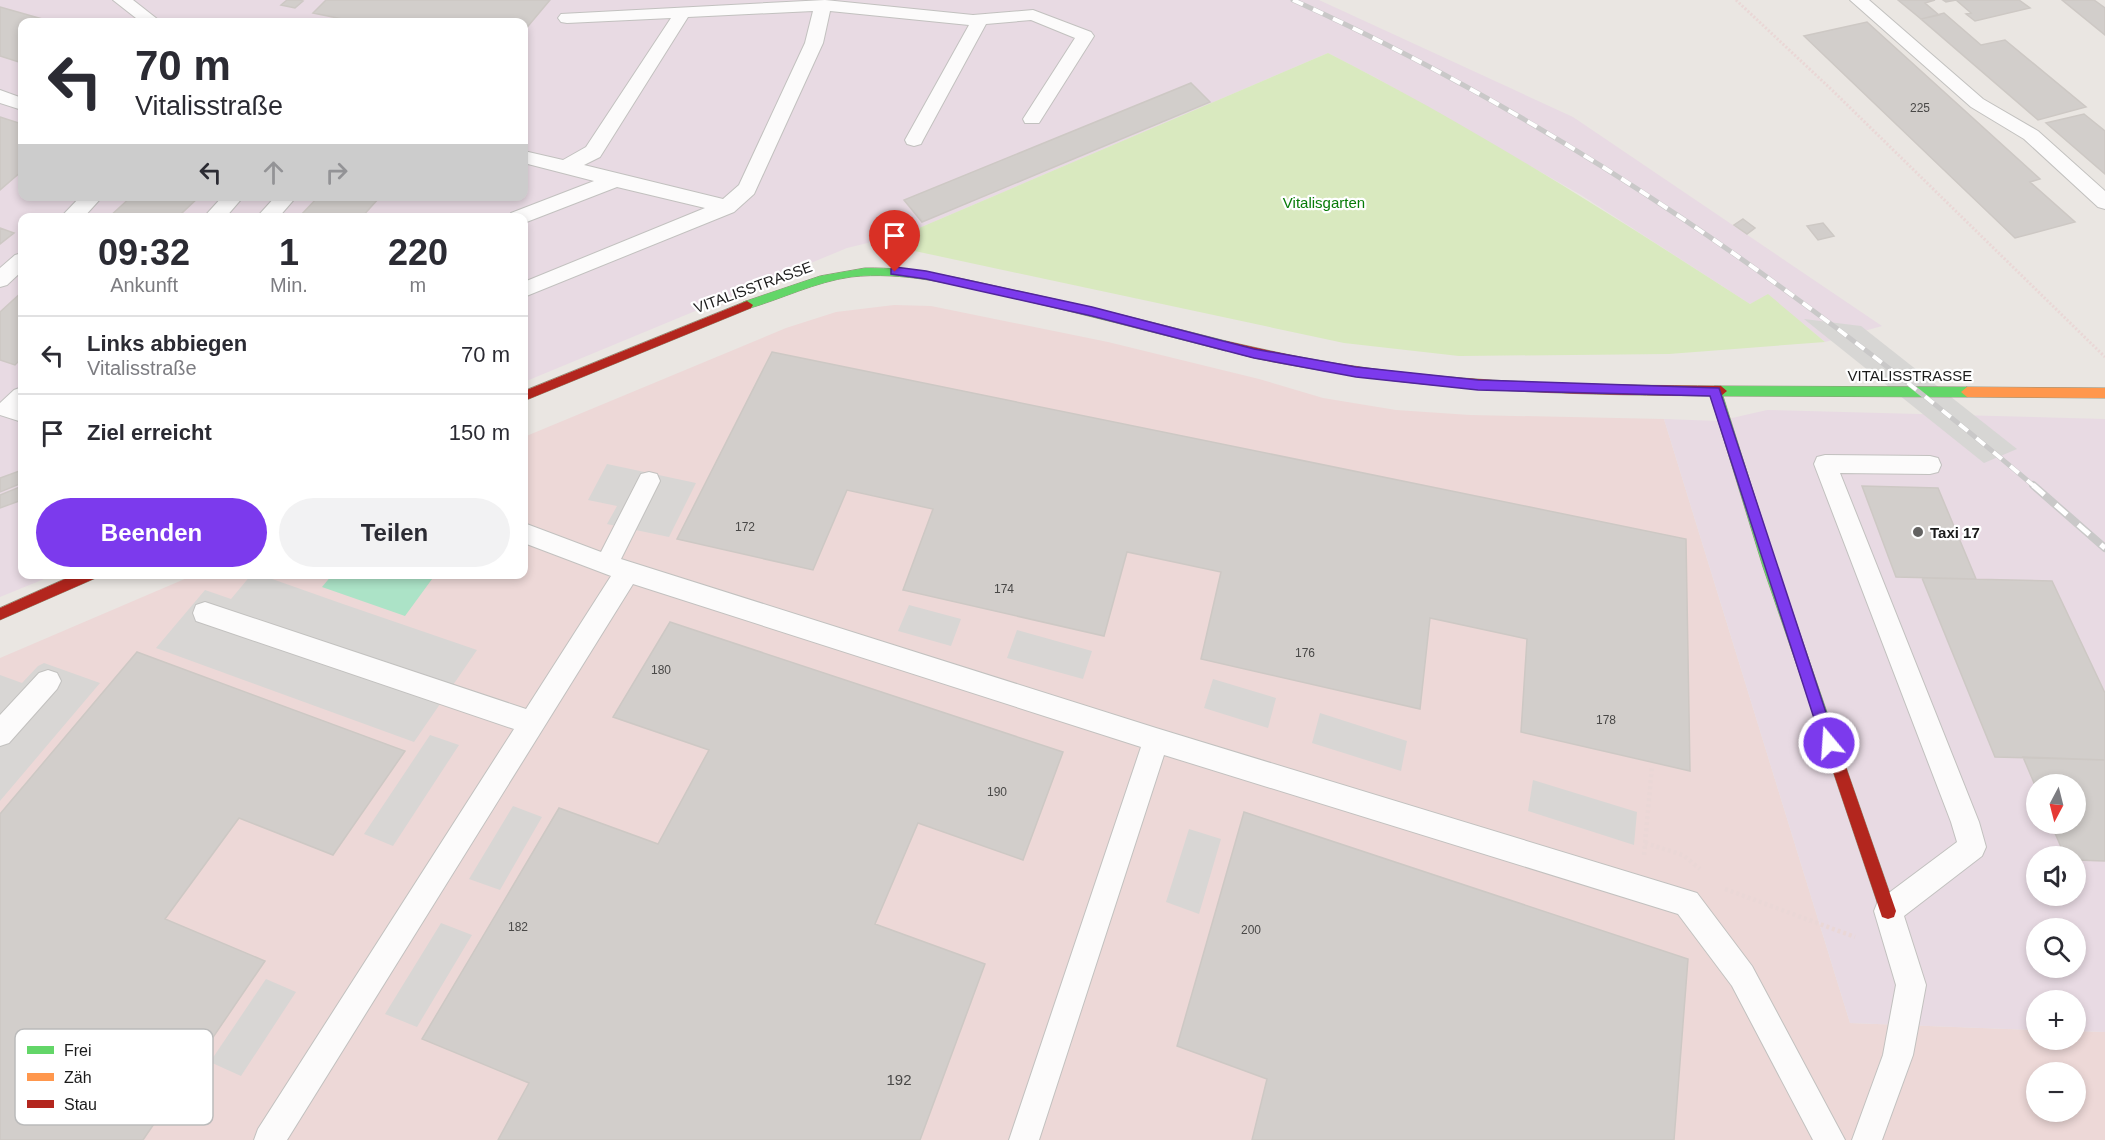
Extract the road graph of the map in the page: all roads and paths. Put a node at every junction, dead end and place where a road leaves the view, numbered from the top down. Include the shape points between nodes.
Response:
1 (122, 0) edge
2 (1736, 0) edge
3 (1859, 0) edge
4 (823, 5) junction
5 (683, 12) junction
6 (147, 18) edge
7 (567, 18) dead end
8 (980, 20) junction
9 (0, 96) edge
10 (18, 103) edge
11 (1032, 119) dead end
12 (914, 140) dead end
13 (528, 158) edge
14 (566, 167) junction
15 (615, 180) junction
16 (89, 201) edge
17 (230, 201) edge
18 (283, 201) edge
19 (2105, 202) edge
20 (727, 207) junction
21 (75, 213) edge
22 (218, 213) edge
23 (271, 213) edge
24 (528, 214) edge
25 (18, 264) edge
26 (0, 280) edge
27 (528, 288) edge
28 (2105, 357) edge
29 (1715, 391) junction
30 (2105, 393) edge
31 (528, 394) edge
32 (1930, 465) dead end
33 (649, 481) dead end
34 (528, 535) edge
35 (617, 568) junction
36 (78, 579) edge
37 (205, 613) dead end
38 (0, 614) edge
39 (48, 681) dead end
40 (531, 723) junction
41 (0, 734) edge
42 (1156, 740) junction
43 (1652, 766) dead end
44 (1645, 843) junction
45 (1701, 870) dead end
46 (1719, 885) dead end
47 (1640, 888) junction
48 (1888, 911) junction
49 (1902, 957) junction
50 (269, 1140) edge
51 (1024, 1140) edge
52 (1830, 1140) edge
53 (1868, 1140) edge

1 - 6 lane
2 - 28 path
3 - 19 lane via 1977,103 2031,135
4 - 5 lane
4 - 8 lane
4 - 20 lane via 814,43 747,189
5 - 7 lane
5 - 14 lane via 593,152
8 - 11 lane via 1033,15 1085,36
8 - 12 lane
9 - 10 lane
13 - 14 lane
14 - 15 lane
15 - 20 lane
15 - 24 lane
16 - 21 lane
17 - 22 lane
18 - 23 lane
20 - 27 lane
25 - 26 lane
29 - 30 street, VITALISSTRASSE
29 - 31 street, VITALISSTRASSE via 1478,385 1356,372 1254,353 1092,311 926,275 863,272 817,280 715,317
29 - 48 street via 1774,578
32 - 48 lane via 1825,464 1972,847
33 - 35 lane
34 - 35 lane
35 - 40 lane
35 - 42 lane
36 - 38 street
37 - 40 lane
39 - 41 lane
40 - 50 lane
42 - 47 lane
42 - 51 lane
43 - 44 path
44 - 45 path via 1683,855
44 - 47 path
46 - 49 path via 1728,892 1832,927
47 - 52 lane via 1687,903 1742,976
48 - 49 lane
49 - 53 lane via 1911,985 1901,1043

